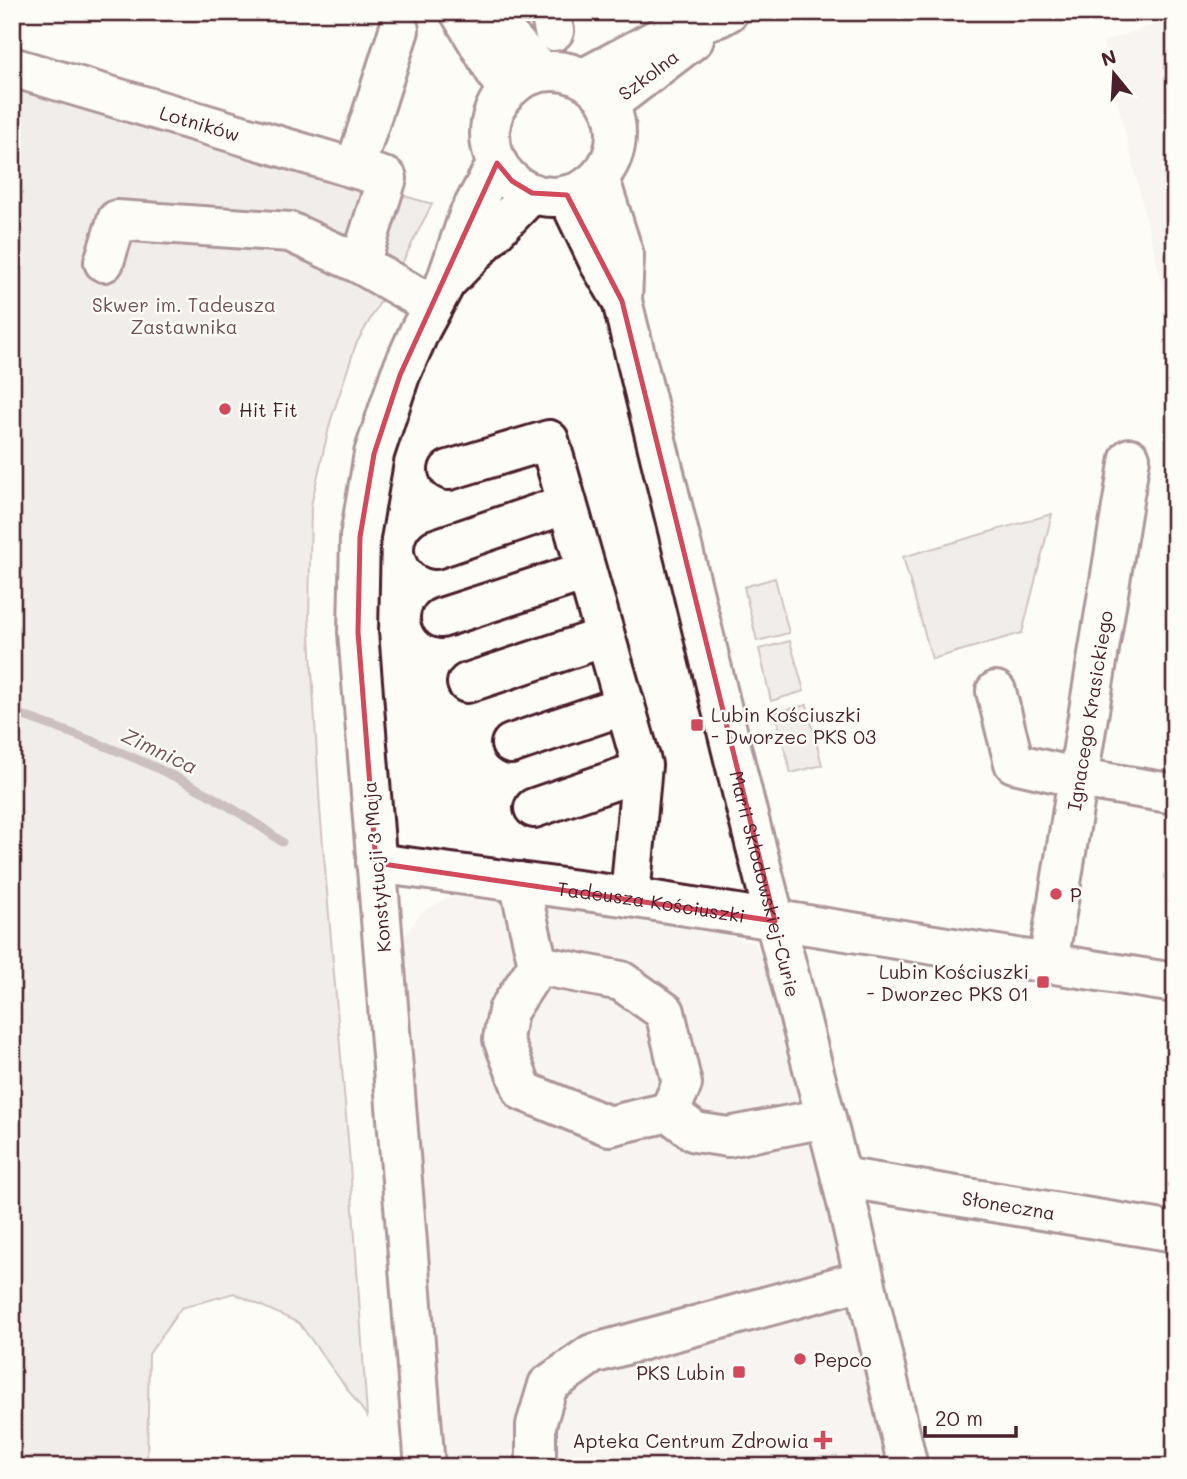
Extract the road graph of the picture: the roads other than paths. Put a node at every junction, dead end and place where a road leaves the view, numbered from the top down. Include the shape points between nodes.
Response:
1 (460, 12) edge
2 (478, 12) edge
3 (724, 15) edge
4 (399, 30) dead end
5 (12, 67) edge
6 (541, 71) junction
7 (507, 91) junction
8 (597, 91) junction
9 (497, 163) junction
10 (371, 173) junction
11 (566, 188) junction
12 (104, 262) dead end
13 (360, 264) junction
14 (439, 293) junction
15 (1130, 458) dead end
16 (449, 470) dead end
17 (567, 504) junction
18 (435, 549) dead end
19 (586, 571) junction
20 (441, 618) dead end
21 (605, 637) junction
22 (467, 683) dead end
23 (996, 691) dead end
24 (625, 705) junction
25 (511, 744) dead end
26 (641, 771) junction
27 (1079, 778) junction
28 (1175, 794) edge
29 (534, 808) dead end
30 (376, 863) junction
31 (519, 882) junction
32 (630, 897) junction
33 (775, 921) junction
34 (1048, 963) junction
35 (538, 965) junction
36 (1175, 983) edge
37 (669, 1112) junction
38 (826, 1118) junction
39 (841, 1177) junction
40 (1175, 1232) edge
41 (863, 1280) junction
42 (422, 1466) edge
43 (536, 1467) edge
44 (908, 1467) edge

1 - 7 street
2 - 6 street
3 - 8 street, Szkolna via 674,30
4 - 10 street
5 - 10 street, Lotników
6 - 7 street
6 - 8 street via 563,71
7 - 9 street via 494,113 490,138
8 - 11 street via 617,129 613,155
9 - 11 street via 512,181
9 - 14 street, Konstytucji 3 Maja via 463,227
10 - 13 street
11 - 14 street, Konstytucji 3 Maja
11 - 33 street, Marii Skłodowskiej-Curie via 624,256 622,301
12 - 13 street via 117,220 290,232
13 - 14 street
14 - 30 street, Konstytucji 3 Maja via 400,375 374,454 360,537 358,632
15 - 27 street, Ignacego Krasickiego
16 - 17 street via 549,440
17 - 18 street
17 - 19 street
19 - 20 street
19 - 21 street
21 - 22 street
21 - 24 street
23 - 27 street via 1014,763
24 - 25 street
24 - 26 street
26 - 29 street
26 - 32 street
27 - 28 street
27 - 34 street, Ignacego Krasickiego
30 - 31 street, Tadeusza Kościuszki
30 - 42 street, Konstytucji 3 Maja
31 - 32 street, Tadeusza Kościuszki
31 - 35 street
32 - 33 street, Tadeusza Kościuszki
33 - 34 street, Tadeusza Kościuszki
33 - 38 street, Marii Skłodowskiej-Curie
34 - 36 street, Tadeusza Kościuszki
35 - 37 street via 621,981 665,1012 682,1084
35 - 37 street via 508,1011 503,1039 523,1091 609,1126
37 - 38 street via 695,1132 728,1137
38 - 39 street, Marii Skłodowskiej-Curie
39 - 40 street, Słoneczna
39 - 41 street, Marii Skłodowskiej-Curie
41 - 43 street via 592,1354 548,1385 536,1425
41 - 44 street, Marii Skłodowskiej-Curie

